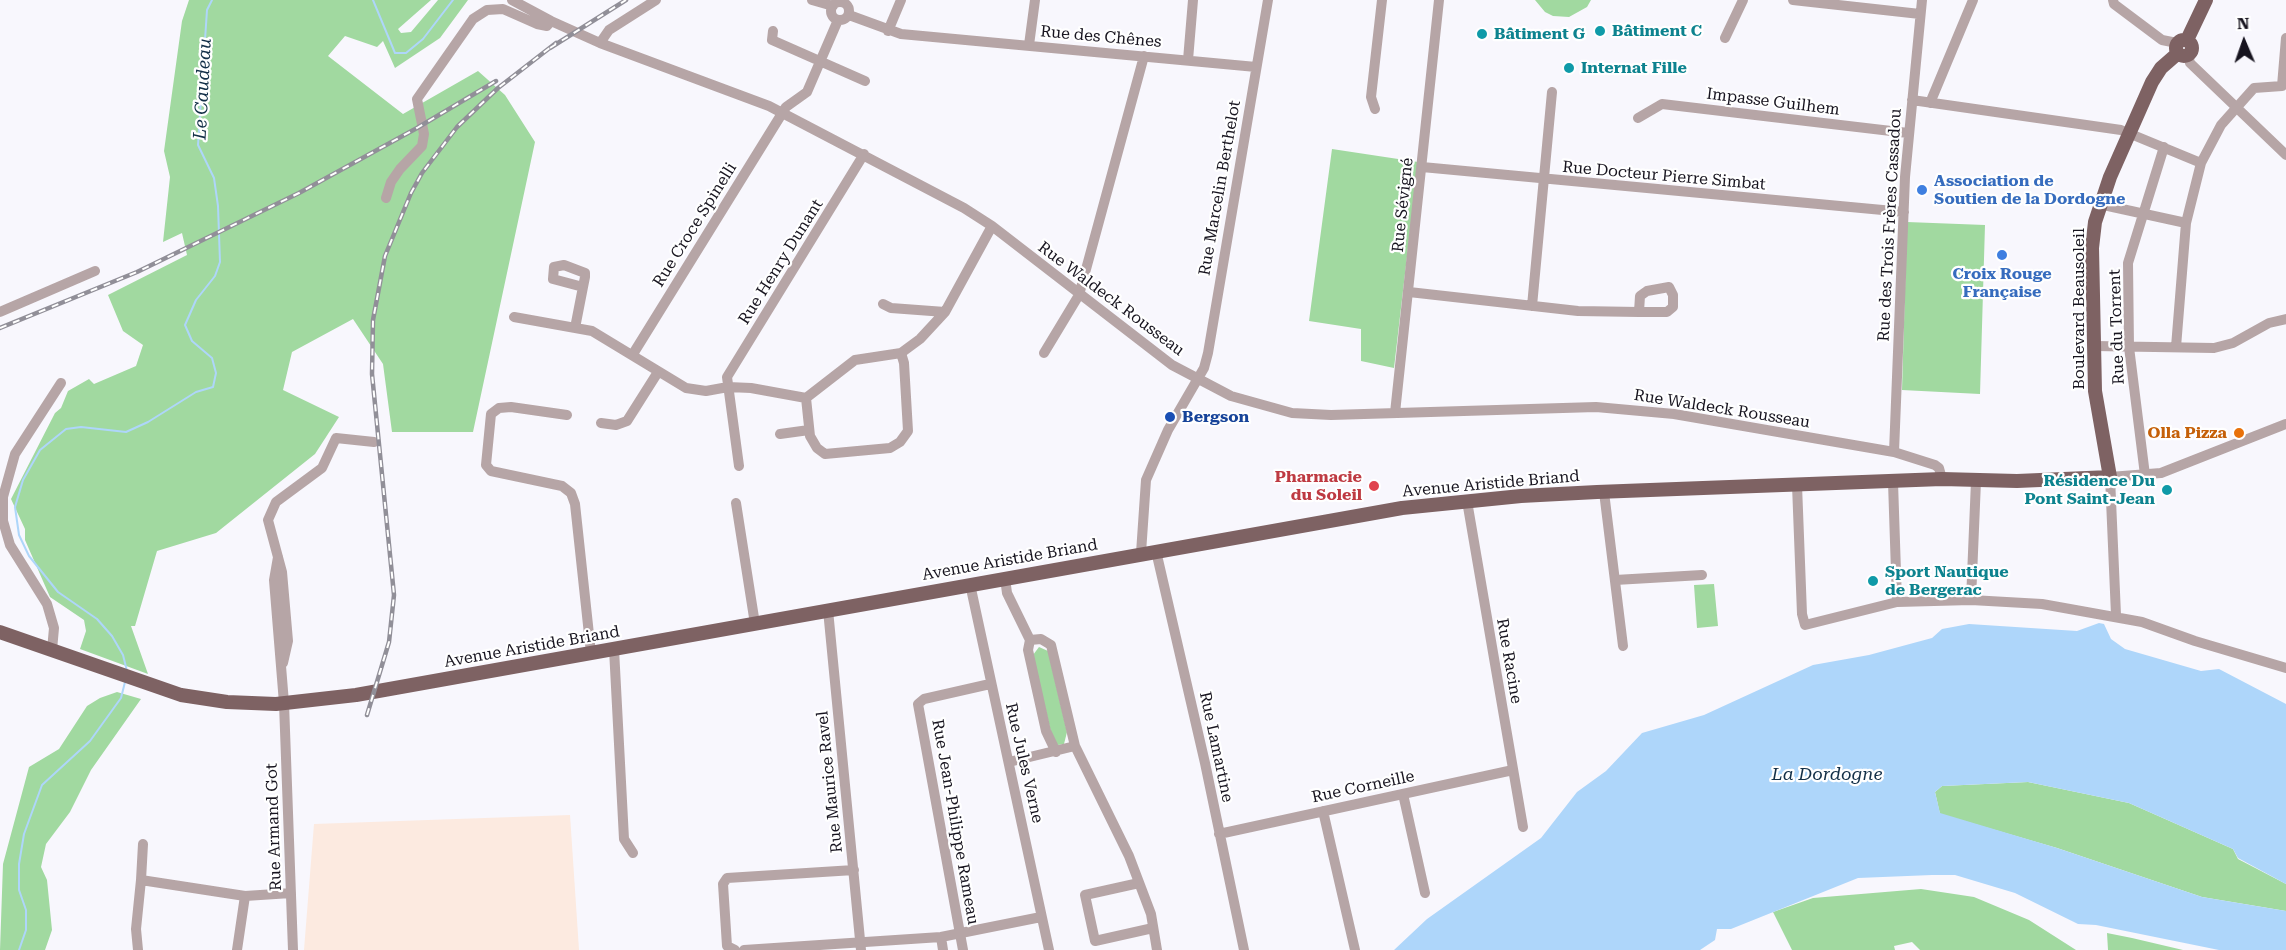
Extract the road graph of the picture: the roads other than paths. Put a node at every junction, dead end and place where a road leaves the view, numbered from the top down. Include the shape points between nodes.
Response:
1 (512, 0) edge
2 (656, 0) edge
3 (812, 0) edge
4 (901, 0) edge
5 (1035, 0) edge
6 (1193, 0) edge
7 (1268, 0) edge
8 (1383, 0) edge
9 (1439, 0) edge
10 (1743, 0) edge
11 (1793, 0) edge
12 (1922, 0) edge
13 (1974, 0) edge
14 (2113, 0) edge
15 (2206, 0) edge
16 (845, 2) edge
17 (833, 6) junction
18 (1920, 14) junction
19 (843, 18) junction
20 (551, 21) junction
21 (773, 31) dead end
22 (888, 31) junction
23 (1725, 38) dead end
24 (2286, 38) edge
25 (600, 43) junction
26 (1029, 45) junction
27 (2182, 48) junction
28 (1144, 56) junction
29 (1188, 60) junction
30 (821, 62) junction
31 (1256, 67) junction
32 (865, 81) dead end
33 (1552, 92) dead end
34 (1912, 100) junction
35 (1930, 103) junction
36 (2234, 107) junction
37 (1375, 109) dead end
38 (783, 113) junction
39 (1638, 118) dead end
40 (1908, 133) junction
41 (2130, 133) junction
42 (2164, 147) junction
43 (864, 154) junction
44 (2286, 155) edge
45 (2201, 163) junction
46 (1422, 167) junction
47 (1544, 180) junction
48 (386, 198) dead end
49 (2099, 204) junction
50 (1904, 212) junction
51 (2144, 214) junction
52 (2186, 223) junction
53 (992, 226) junction
54 (95, 271) dead end
55 (583, 287) dead end
56 (1409, 292) junction
57 (1079, 295) junction
58 (883, 304) dead end
59 (1532, 306) junction
60 (0, 312) edge
61 (945, 312) junction
62 (1639, 312) dead end
63 (514, 316) dead end
64 (2286, 319) edge
65 (575, 327) junction
66 (2095, 346) junction
67 (2129, 347) junction
68 (2176, 347) junction
69 (901, 353) junction
70 (1044, 353) dead end
71 (633, 354) junction
72 (658, 372) junction
73 (1197, 379) junction
74 (62, 383) dead end
75 (728, 387) junction
76 (806, 398) junction
77 (1395, 413) junction
78 (567, 415) dead end
79 (601, 423) dead end
80 (2286, 424) edge
81 (809, 430) junction
82 (780, 434) dead end
83 (374, 442) dead end
84 (1894, 452) junction
85 (739, 466) dead end
86 (2145, 475) junction
87 (2110, 477) junction
88 (1942, 479) junction
89 (1976, 481) junction
90 (1893, 482) junction
91 (1797, 485) junction
92 (1604, 492) junction
93 (1467, 501) junction
94 (736, 503) dead end
95 (1156, 550) junction
96 (1141, 553) junction
97 (1702, 575) dead end
98 (1005, 578) junction
99 (1615, 580) junction
100 (970, 584) junction
101 (1971, 600) junction
102 (1897, 602) junction
103 (828, 610) junction
104 (2116, 615) junction
105 (755, 624) junction
106 (0, 632) edge
107 (1030, 640) junction
108 (1623, 646) dead end
109 (614, 649) junction
110 (52, 650) junction
111 (591, 653) junction
112 (2286, 668) edge
113 (990, 684) junction
114 (284, 703) junction
115 (1075, 746) junction
116 (1056, 752) junction
117 (1009, 762) junction
118 (1513, 771) junction
119 (1403, 794) junction
120 (1323, 811) junction
121 (1523, 826) dead end
122 (1219, 834) junction
123 (143, 844) dead end
124 (633, 853) dead end
125 (854, 870) junction
126 (141, 880) junction
127 (1139, 883) junction
128 (1425, 892) dead end
129 (291, 893) junction
130 (245, 896) junction
131 (1041, 917) junction
132 (1153, 928) junction
133 (959, 934) junction
134 (941, 937) junction
135 (861, 947) edge
136 (138, 950) edge
137 (237, 950) edge
138 (292, 950) edge
139 (735, 950) edge
140 (744, 950) edge
141 (943, 950) edge
142 (963, 950) edge
143 (1048, 950) edge
144 (1157, 950) edge
145 (1244, 950) edge
146 (1355, 950) edge

1 - 20 street
2 - 25 street via 609,30
3 - 17 street
4 - 22 street
5 - 26 street
6 - 29 street
7 - 31 street, Rue Marcelin Berthelot
8 - 37 street via 1371,97
9 - 46 street, Rue Sévigné
10 - 23 street
11 - 18 street
12 - 18 street, Rue des Trois Frères Cassadou
13 - 35 street
14 - 27 street via 2162,40
15 - 27 main road, Boulevard Beausoleil
16 - 17 street
16 - 19 street via 849,7
17 - 19 street via 832,14
18 - 34 street, Rue des Trois Frères Cassadou
19 - 22 street, Rue des Chênes
19 - 30 street, Rue Croce Spinelli
20 - 25 street, Rue Waldeck Rousseau
20 - 48 street via 547,26 537,24 503,9 487,10 473,19 417,99 424,135 422,146 396,175
21 - 30 street via 772,40
22 - 26 street, Rue des Chênes
24 - 36 street via 2282,86 2254,88
25 - 38 street, Rue Waldeck Rousseau via 747,96
26 - 28 street, Rue des Chênes
27 - 36 street via 2190,63
27 - 41 main road, Boulevard Beausoleil via 2152,82
28 - 29 street, Rue des Chênes
28 - 57 street
29 - 31 street, Rue des Chênes
30 - 32 street
30 - 38 street, Rue Croce Spinelli via 807,92
31 - 73 street, Rue Marcelin Berthelot via 1208,353
33 - 47 street
34 - 35 street
34 - 40 street, Rue des Trois Frères Cassadou
35 - 41 street
36 - 44 street
36 - 45 street
38 - 43 street, Rue Waldeck Rousseau
38 - 71 street, Rue Croce Spinelli
39 - 40 street, Impasse Guilhem via 1662,104
40 - 50 street, Rue des Trois Frères Cassadou
41 - 42 street
41 - 49 main road, Boulevard Beausoleil
42 - 45 street
42 - 51 street, Rue du Torrent
43 - 53 street, Rue Waldeck Rousseau
43 - 75 street, Rue Henry Dunant via 727,377
45 - 52 street
46 - 47 street, Rue Docteur Pierre Simbat
46 - 56 street, Rue Sévigné
47 - 50 street, Rue Docteur Pierre Simbat
47 - 59 street
49 - 51 street
49 - 66 main road, Boulevard Beausoleil via 2092,248
50 - 84 street, Rue des Trois Frères Cassadou
51 - 52 street
51 - 67 street, Rue du Torrent via 2128,263
52 - 68 street
53 - 57 street, Rue Waldeck Rousseau
53 - 61 street
54 - 60 street
55 - 65 street
56 - 59 street
56 - 77 street, Rue Sévigné
57 - 70 street
57 - 73 street, Rue Waldeck Rousseau via 1172,365
58 - 61 street
59 - 62 street
61 - 69 street
63 - 65 street
64 - 68 street via 2269,322 2234,343 2214,348
65 - 71 street via 598,333
66 - 67 street
66 - 87 main road, Boulevard Beausoleil via 2095,391
67 - 68 street
67 - 86 street, Rue du Torrent
69 - 76 street via 855,360
69 - 81 street via 909,424 900,442 890,448 825,454 817,448
71 - 72 street
72 - 75 street via 686,388 706,391
72 - 79 street via 627,421 616,425
73 - 77 street, Rue Waldeck Rousseau via 1231,396 1292,413
73 - 96 street, Rue Marcelin Berthelot via 1146,480
74 - 110 street via 15,454 3,497 3,520 10,544 47,604 54,628
75 - 76 street
75 - 85 street
76 - 81 street
77 - 84 street, Rue Waldeck Rousseau via 1596,407 1674,414
78 - 111 street via 511,406 499,408 491,414 486,465 491,471 562,486 571,493
80 - 86 street via 2181,466
81 - 82 street
83 - 114 street, Rue Armand Got via 336,438 322,468 276,502 268,520 278,557 274,580
84 - 88 street, Rue Waldeck Rousseau via 1935,465
86 - 87 street
87 - 89 main road, Avenue Aristide Briand
87 - 104 street
88 - 89 main road, Avenue Aristide Briand
88 - 90 main road, Avenue Aristide Briand
89 - 101 street
90 - 91 main road, Avenue Aristide Briand
90 - 102 street
91 - 92 main road, Avenue Aristide Briand
91 - 102 street via 1805,626
92 - 93 main road, Avenue Aristide Briand
92 - 99 street
93 - 95 main road, Avenue Aristide Briand
93 - 118 street, Rue Racine
94 - 105 street
95 - 96 main road, Avenue Aristide Briand
95 - 122 street, Rue Lamartine
96 - 98 main road, Avenue Aristide Briand
97 - 99 street
98 - 100 main road, Avenue Aristide Briand
98 - 107 street via 1007,593
99 - 108 street
100 - 103 main road, Avenue Aristide Briand
100 - 113 street, Rue Jules Verne
101 - 102 street
101 - 104 street via 2042,604
103 - 105 main road, Avenue Aristide Briand
103 - 125 street, Rue Maurice Ravel
104 - 112 street
105 - 109 main road, Avenue Aristide Briand
106 - 110 main road, Avenue Aristide Briand
107 - 115 street via 1041,639 1051,645
107 - 116 street via 1028,650 1046,731
109 - 111 main road, Avenue Aristide Briand
109 - 124 street via 624,839
110 - 114 main road, Avenue Aristide Briand via 181,696
111 - 114 main road, Avenue Aristide Briand via 356,695
113 - 117 street, Rue Jules Verne
113 - 133 street, Rue Jean-Philippe Rameau via 924,699 918,704
114 - 129 street, Rue Armand Got
115 - 116 street
115 - 127 street
116 - 117 street
117 - 131 street, Rue Jules Verne
118 - 119 street, Rue Corneille
118 - 121 street, Rue Racine
119 - 120 street, Rue Corneille
119 - 128 street
120 - 122 street, Rue Corneille
120 - 146 street
122 - 145 street, Rue Lamartine
123 - 126 street
125 - 135 street, Rue Maurice Ravel
125 - 139 street via 728,878 723,884 727,946
126 - 130 street
126 - 136 street
127 - 132 street
127 - 132 street via 1085,895 1095,941
129 - 130 street
129 - 138 street, Rue Armand Got
130 - 137 street
131 - 133 street
131 - 143 street, Rue Jules Verne
132 - 144 street
133 - 134 street
133 - 142 street, Rue Jean-Philippe Rameau
134 - 135 street
134 - 141 street
135 - 140 street

